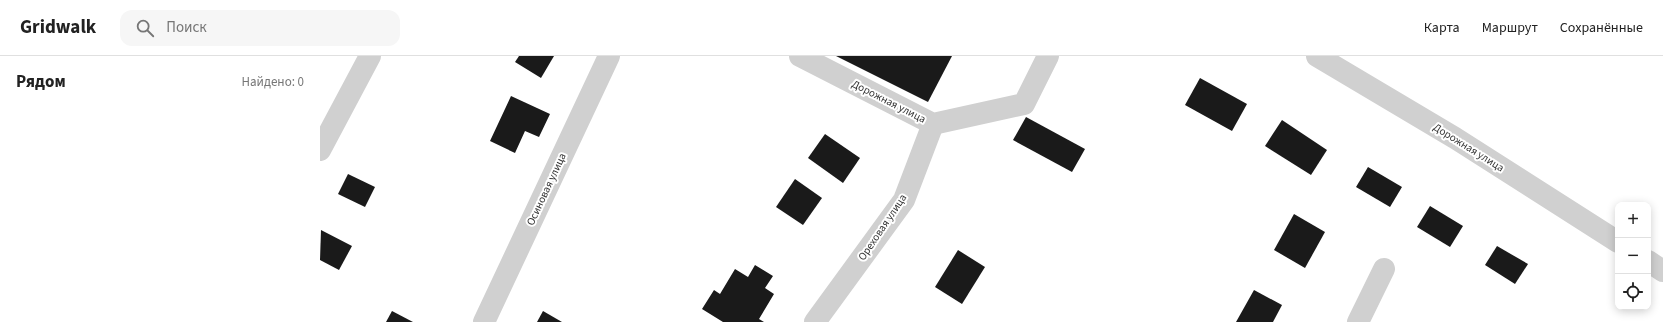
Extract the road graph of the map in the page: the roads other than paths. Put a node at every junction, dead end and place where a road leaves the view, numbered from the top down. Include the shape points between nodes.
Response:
1 (370, 56) edge
2 (609, 56) edge
3 (800, 56) edge
4 (1048, 56) edge
5 (1317, 56) edge
6 (932, 124) junction
7 (320, 150) edge
8 (1615, 240) edge
9 (1651, 263) edge
10 (1384, 268) dead end
11 (1663, 271) edge
12 (484, 322) edge
13 (815, 322) edge
14 (1358, 322) edge

1 - 7 street
2 - 12 street, Осиновая улица
3 - 6 street, Дорожная улица
4 - 6 street, Дорожная улица via 1024,104
5 - 8 street, Дорожная улица via 1455,138
6 - 13 street, Ореховая улица via 904,200
9 - 11 street
10 - 14 street

